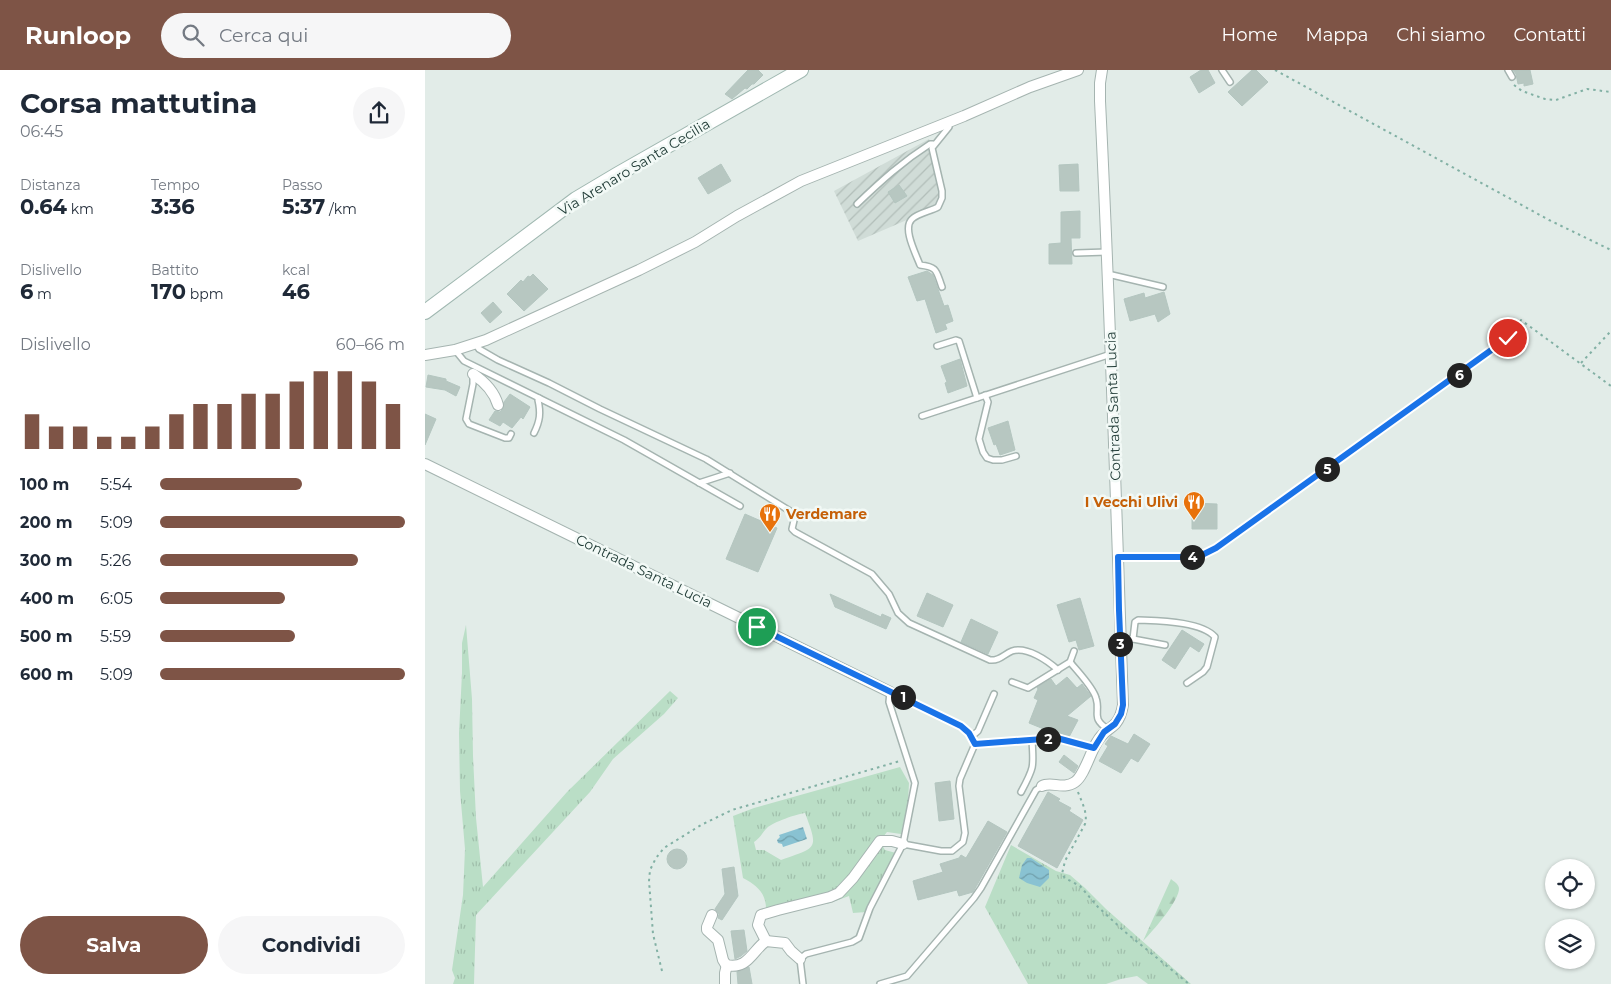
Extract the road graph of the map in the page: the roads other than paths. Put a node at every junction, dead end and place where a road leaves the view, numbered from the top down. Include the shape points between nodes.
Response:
1 (801, 70) edge
2 (1078, 70) edge
3 (1102, 70) edge
4 (1222, 70) edge
5 (1508, 70) edge
6 (1512, 77) road end
7 (1230, 82) dead end
8 (948, 123) junction
9 (933, 144) junction
10 (857, 204) dead end
11 (1107, 252) junction
12 (1076, 253) dead end
13 (1108, 276) junction
14 (942, 287) dead end
15 (1163, 287) dead end
16 (425, 312) edge
17 (475, 344) junction
18 (937, 346) dead end
19 (455, 350) junction
20 (1111, 354) junction
21 (425, 355) edge
22 (473, 370) junction
23 (985, 395) junction
24 (539, 398) junction
25 (977, 398) junction
26 (499, 405) dead end
27 (922, 416) dead end
28 (534, 433) dead end
29 (511, 434) dead end
30 (1016, 456) dead end
31 (425, 464) edge
32 (730, 473) junction
33 (699, 483) junction
34 (740, 506) dead end
35 (1254, 520) road end
36 (1118, 557) junction
37 (1120, 639) junction
38 (1133, 639) junction
39 (1165, 645) dead end
40 (1074, 651) dead end
41 (1070, 662) junction
42 (1058, 670) junction
43 (1012, 682) dead end
44 (1187, 683) dead end
45 (890, 692) junction
46 (994, 694) dead end
47 (1108, 729) junction
48 (971, 737) junction
49 (1032, 741) junction
50 (975, 744) junction
51 (1094, 748) junction
52 (1042, 786) joint
53 (1021, 792) dead end
54 (903, 844) junction
55 (711, 915) dead end
56 (766, 941) junction
57 (800, 959) junction
58 (727, 965) junction
59 (725, 984) edge
60 (803, 984) edge
61 (879, 984) edge

1 - 16 street, Via Arenaro Santa Cecilia via 576,199
2 - 8 street
3 - 11 street, Contrada Santa Lucia via 1100,101
4 - 7 lane
5 - 6 lane
8 - 9 lane via 949,127
8 - 17 street via 801,181 695,242
9 - 10 lane via 907,159
9 - 14 lane via 942,198 938,207 913,218 908,225 908,234 920,265 935,269
11 - 12 lane
11 - 13 street, Contrada Santa Lucia
13 - 15 lane
13 - 20 street, Contrada Santa Lucia
17 - 19 street
17 - 32 lane via 499,360 682,446
18 - 25 lane via 959,341
19 - 21 street
19 - 22 lane
20 - 23 lane
20 - 36 street, Contrada Santa Lucia
22 - 24 lane
22 - 26 street via 492,391
22 - 29 lane via 466,419 469,424 505,438
23 - 25 lane
23 - 30 lane via 988,402 979,439 983,452 993,460
24 - 28 lane via 541,416
24 - 33 lane via 624,440
25 - 27 lane
31 - 45 street, Contrada Santa Lucia
32 - 33 lane
32 - 42 lane via 790,510 795,516 792,528 795,532 872,574 889,594 897,614 909,623 990,660 1016,650 1038,656
33 - 34 lane
35 - 36 lane via 1198,557
36 - 37 street, Contrada Santa Lucia
37 - 38 lane
37 - 47 street, Contrada Santa Lucia via 1123,705 1115,724
38 - 39 lane
38 - 44 lane via 1138,620 1182,622 1211,633 1215,637 1207,667
40 - 41 lane
41 - 42 lane
41 - 47 lane via 1096,695 1097,719
42 - 43 lane via 1028,688
45 - 48 lane via 961,726
45 - 54 lane via 889,702 915,783
46 - 48 lane via 978,731
47 - 51 street, Contrada Santa Lucia
48 - 50 lane
49 - 50 lane
49 - 51 lane via 1057,738
49 - 53 lane via 1034,764
50 - 54 lane via 959,786 965,833 963,842 953,851 941,852
51 - 52 street, Contrada Santa Lucia via 1083,775 1075,782 1065,786
52 - 61 lane via 1036,790 981,888 964,909 907,976
54 - 56 street via 880,841 839,893 761,916 758,925
54 - 57 lane via 870,908 859,938 806,954
55 - 58 street via 707,930 718,940
56 - 57 street via 785,942
56 - 58 street via 747,961
57 - 60 lane
58 - 59 street

